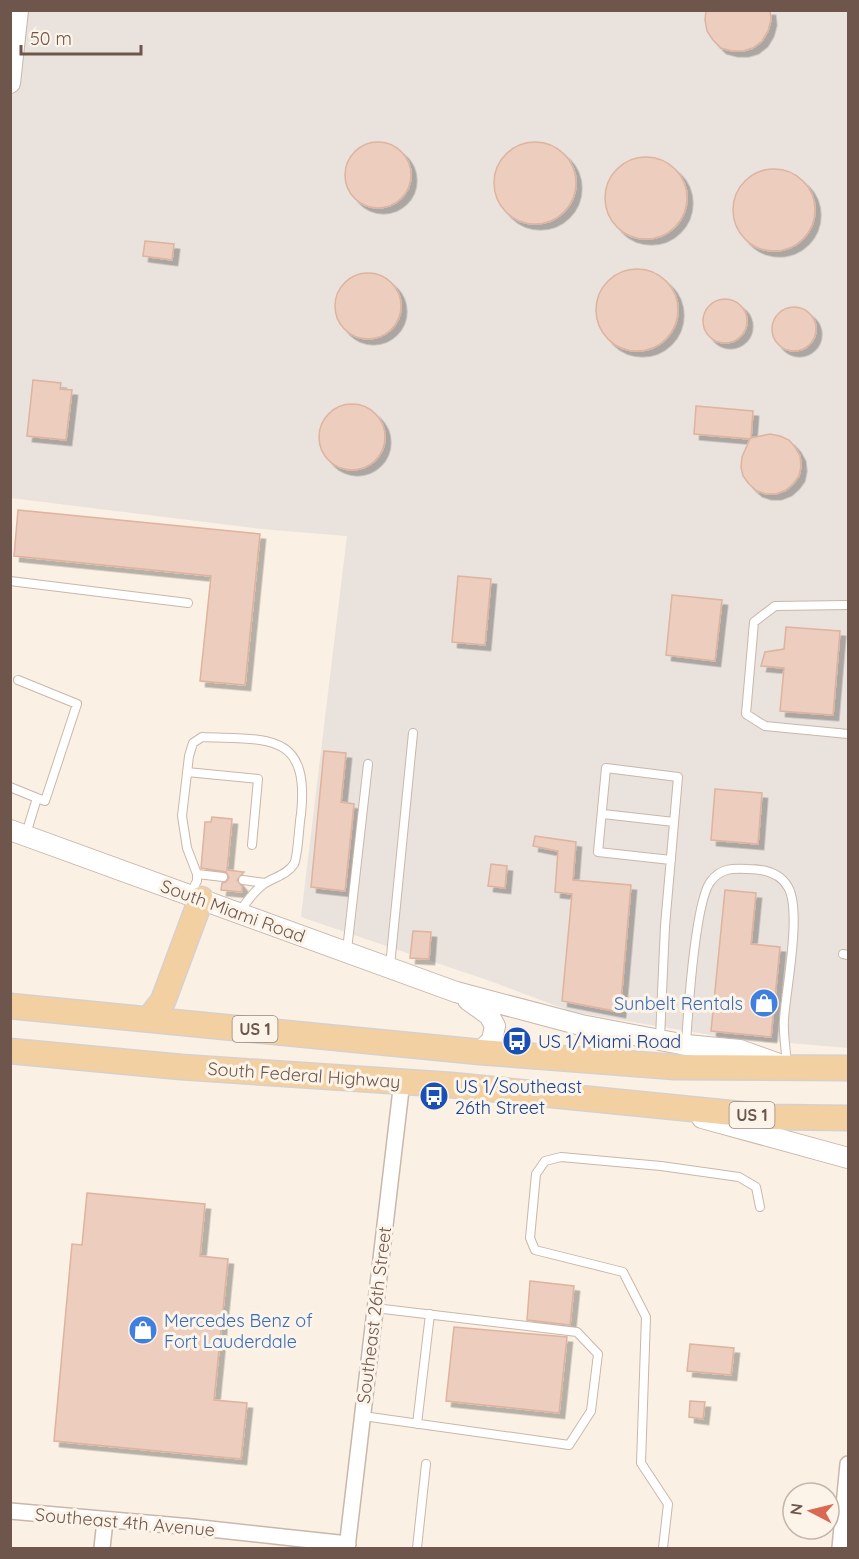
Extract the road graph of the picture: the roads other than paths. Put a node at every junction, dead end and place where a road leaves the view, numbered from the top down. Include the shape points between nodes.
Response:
1 (18, 10) edge
2 (10, 83) edge
3 (10, 581) edge
4 (188, 603) dead end
5 (849, 605) edge
6 (18, 680) dead end
7 (413, 733) dead end
8 (849, 734) edge
9 (368, 764) dead end
10 (187, 772) junction
11 (10, 787) edge
12 (37, 798) junction
13 (603, 814) junction
14 (674, 822) junction
15 (18, 833) edge
16 (252, 845) dead end
17 (670, 860) junction
18 (198, 874) junction
19 (223, 877) dead end
20 (243, 880) dead end
21 (265, 883) junction
22 (196, 897) junction
23 (239, 913) junction
24 (347, 952) junction
25 (390, 968) junction
26 (456, 992) junction
27 (10, 1006) edge
28 (149, 1019) junction
29 (660, 1040) junction
30 (686, 1045) junction
31 (10, 1052) edge
32 (480, 1052) junction
33 (787, 1067) junction
34 (849, 1068) edge
35 (402, 1082) junction
36 (656, 1106) junction
37 (849, 1118) edge
38 (849, 1158) edge
39 (760, 1207) dead end
40 (375, 1308) junction
41 (430, 1314) junction
42 (363, 1416) junction
43 (417, 1424) junction
44 (426, 1464) dead end
45 (849, 1464) edge
46 (10, 1511) edge
47 (105, 1521) junction
48 (348, 1546) edge
49 (102, 1548) edge
50 (417, 1548) edge
51 (663, 1548) edge
52 (840, 1548) edge

1 - 2 street
3 - 4 lane
5 - 8 lane via 775,606 754,622 746,714 765,726
6 - 12 lane via 77,704 45,801
7 - 25 lane
9 - 24 lane
10 - 16 lane via 258,779
10 - 18 lane via 182,816 187,848
10 - 21 lane via 193,743 202,737 266,740 284,746 295,761 302,800 295,863
11 - 12 lane
12 - 15 lane
13 - 14 lane
13 - 14 lane via 606,768 678,777
13 - 17 lane via 598,852
14 - 17 lane
15 - 22 street, South Miami Road
17 - 29 lane
18 - 19 lane
18 - 22 lane
20 - 21 lane
21 - 23 lane
22 - 23 street, South Miami Road
22 - 28 main road via 163,1001
23 - 24 street, South Miami Road
24 - 25 street, South Miami Road
25 - 26 street, South Miami Road
26 - 29 street, South Miami Road via 581,1025
26 - 32 street, South Miami Road via 489,1015 495,1026 492,1040
27 - 28 main road, US 1
28 - 32 main road, US 1
29 - 30 street, South Miami Road
30 - 33 street, South Miami Road via 740,1050
30 - 33 lane via 704,894 712,879 729,868 760,869 774,874 788,887 795,916 784,1022
31 - 35 main road, South Federal Highway / US 1
32 - 33 main road, US 1 via 675,1067
32 - 35 main road via 415,1070
33 - 34 main road, US 1
35 - 36 main road, South Federal Highway / US 1
35 - 40 street, Southeast 26th Street
36 - 37 main road, South Federal Highway / US 1 via 771,1117
36 - 38 street
39 - 51 lane via 756,1187 739,1177 561,1157 545,1161 536,1174 530,1238 535,1250 623,1272 646,1317 641,1463 668,1504
40 - 41 lane
40 - 42 street, Southeast 26th Street
41 - 43 lane
41 - 43 lane via 577,1332 598,1354 591,1411 569,1445
42 - 43 lane
42 - 48 street, Southeast 26th Street
44 - 50 lane
45 - 52 street
46 - 47 street, Southeast 4th Avenue
47 - 48 street, Southeast 4th Avenue
47 - 49 street

